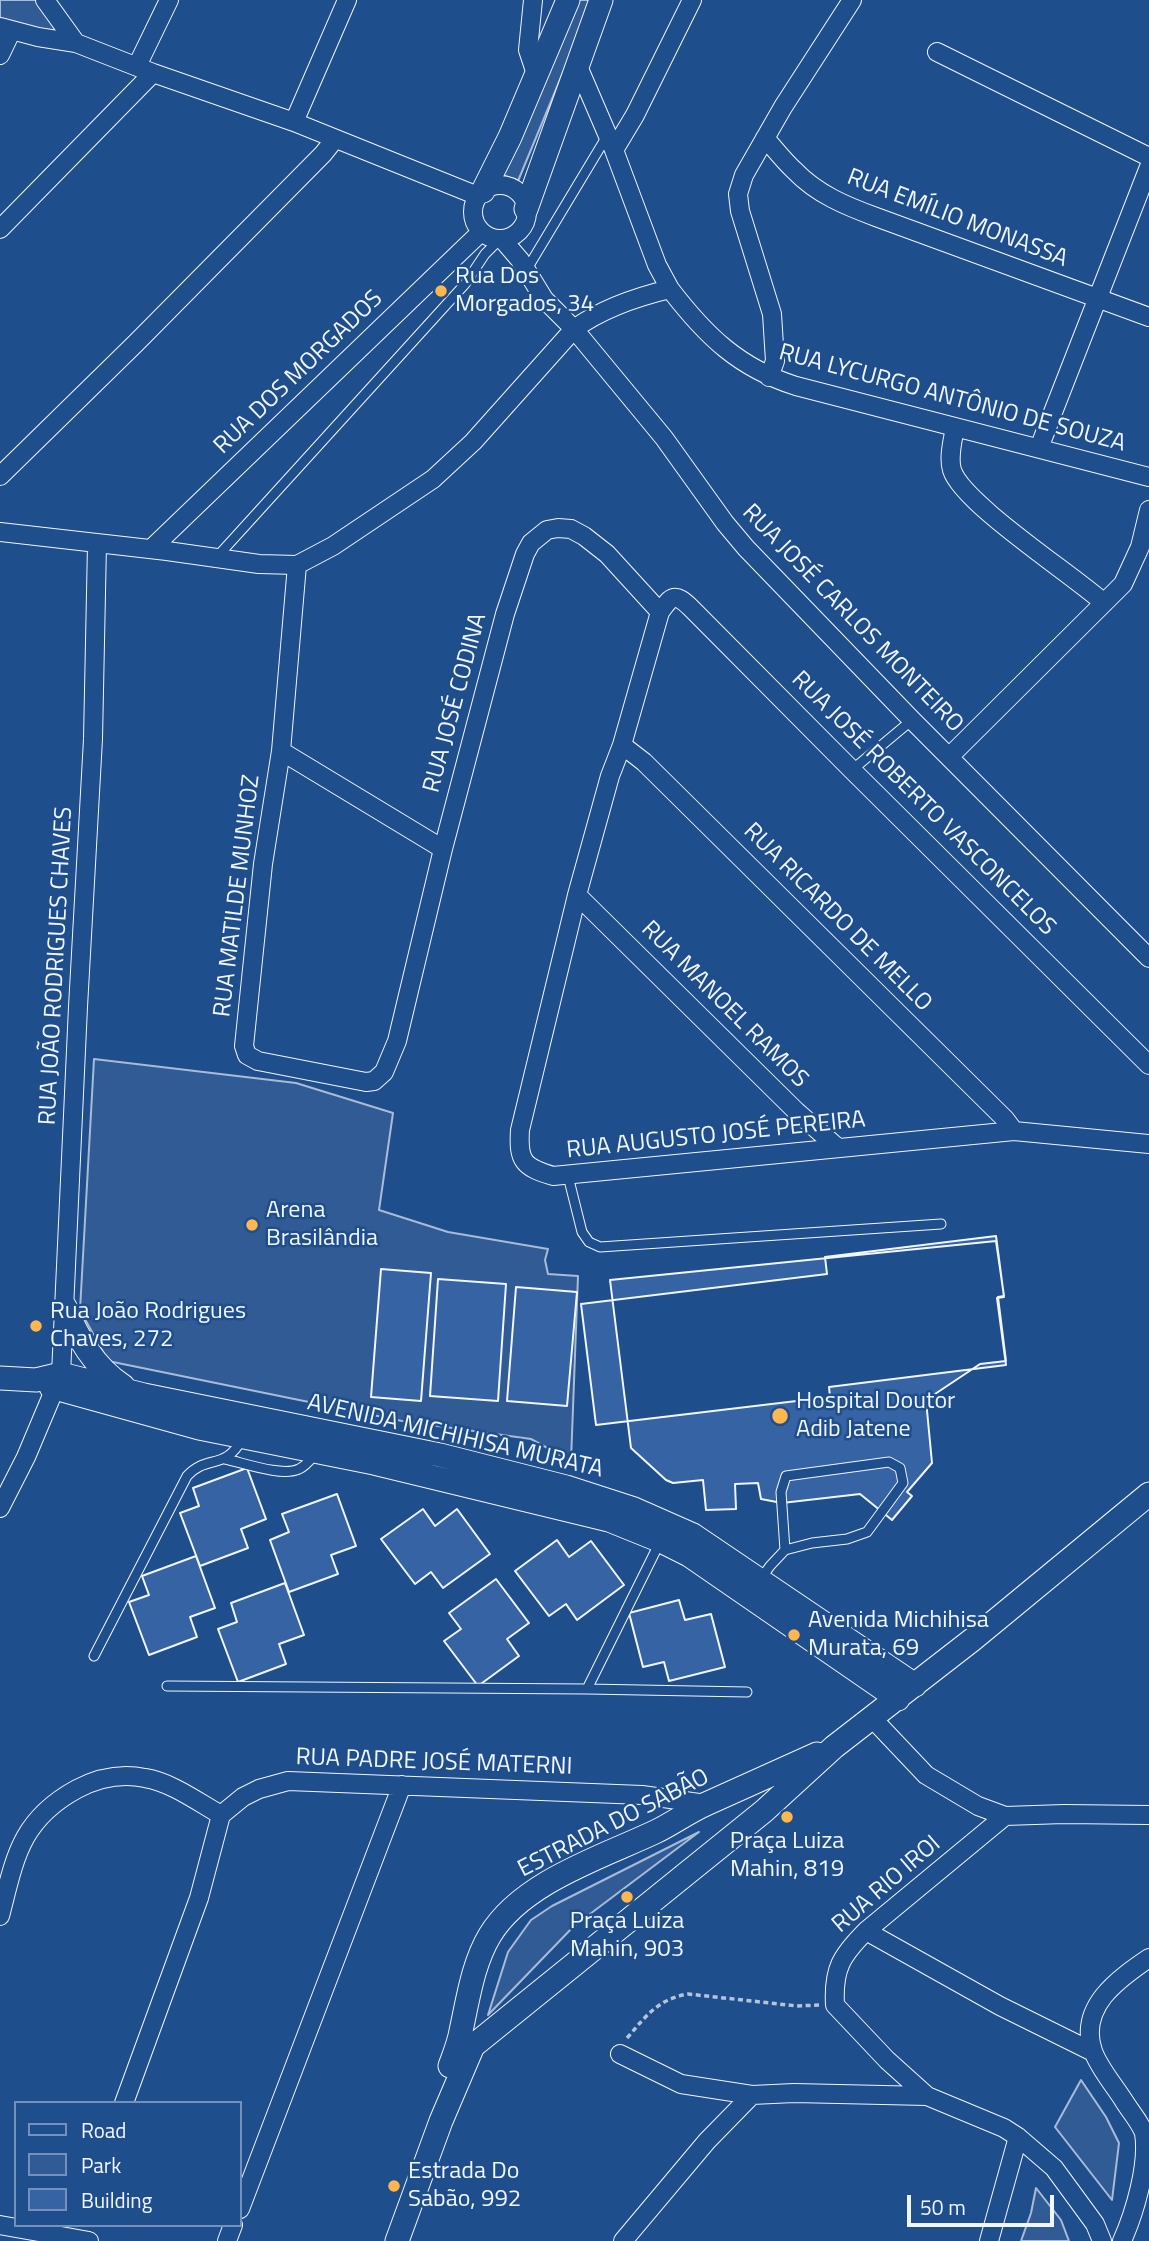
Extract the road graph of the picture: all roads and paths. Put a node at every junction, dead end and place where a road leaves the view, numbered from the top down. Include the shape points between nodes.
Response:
1 (45, 0) edge
2 (169, 0) edge
3 (347, 0) edge
4 (533, 0) edge
5 (568, 0) edge
6 (601, 0) edge
7 (692, 0) edge
8 (852, 0) edge
9 (6, 28) edge
10 (76, 43) junction
11 (937, 52) dead end
12 (0, 55) edge
13 (577, 64) junction
14 (145, 69) junction
15 (536, 74) junction
16 (294, 122) junction
17 (765, 138) junction
18 (335, 139) junction
19 (611, 143) junction
20 (1149, 157) edge
21 (1149, 167) edge
22 (478, 200) junction
23 (524, 219) junction
24 (0, 229) edge
25 (481, 232) junction
26 (501, 239) junction
27 (523, 265) junction
28 (670, 289) junction
29 (1097, 298) junction
30 (1149, 317) edge
31 (574, 329) junction
32 (769, 377) junction
33 (955, 427) junction
34 (1039, 448) junction
35 (0, 476) edge
36 (1149, 477) edge
37 (1149, 510) edge
38 (0, 532) edge
39 (97, 544) junction
40 (151, 549) junction
41 (216, 558) junction
42 (297, 565) junction
43 (1104, 603) junction
44 (660, 612) junction
45 (912, 720) junction
46 (622, 745) junction
47 (281, 751) junction
48 (950, 757) junction
49 (852, 770) junction
50 (443, 849) junction
51 (577, 895) junction
52 (1149, 958) edge
53 (397, 1041) joint
54 (1149, 1065) edge
55 (1014, 1131) junction
56 (1149, 1144) edge
57 (838, 1148) junction
58 (568, 1176) junction
59 (941, 1224) dead end
60 (65, 1307) junction
61 (0, 1378) edge
62 (51, 1381) junction
63 (132, 1392) junction
64 (243, 1437) junction
65 (317, 1452) junction
66 (225, 1459) junction
67 (1149, 1494) edge
68 (0, 1508) edge
69 (661, 1541) junction
70 (785, 1550) junction
71 (760, 1580) junction
72 (94, 1656) dead end
73 (849, 1664) junction
74 (167, 1686) dead end
75 (587, 1689) junction
76 (747, 1692) dead end
77 (906, 1692) junction
78 (865, 1723) junction
79 (834, 1747) junction
80 (402, 1785) junction
81 (709, 1803) junction
82 (222, 1815) junction
83 (1149, 1815) edge
84 (1005, 1816) junction
85 (722, 1846) junction
86 (0, 1916) edge
87 (866, 1931) junction
88 (1149, 1958) edge
89 (835, 2005) junction
90 (1093, 2052) junction
91 (620, 2054) joint
92 (752, 2095) junction
93 (927, 2096) junction
94 (125, 2101) edge
95 (441, 2121) junction
96 (1018, 2137) junction
97 (242, 2204) edge
98 (14, 2227) edge
99 (79, 2236) edge
100 (397, 2241) edge
101 (623, 2241) edge
102 (989, 2241) edge
103 (1102, 2241) edge
104 (1122, 2241) edge

1 - 10 street
2 - 14 street
3 - 16 street
4 - 15 street via 528,50
5 - 15 street
6 - 13 street
7 - 19 street via 635,115
8 - 17 street
9 - 10 street
9 - 12 street
10 - 14 street
11 - 20 street
13 - 19 street, RUA LYCURGO ANTÔNIO DE SOUZA
13 - 23 street
14 - 16 street
14 - 24 street
15 - 22 street
16 - 18 street
17 - 29 street, RUA EMÍLIO MONASSA via 794,171 832,199
17 - 32 street via 738,194 772,314 775,361
18 - 22 street via 455,186
18 - 35 street
19 - 27 lane
19 - 28 street, RUA LYCURGO ANTÔNIO DE SOUZA
21 - 29 street
22 - 23 street via 498,186 510,187 521,196
22 - 25 street via 473,219
23 - 26 street via 509,237
23 - 27 street
25 - 26 street
25 - 40 street, RUA DOS MORGADOS
26 - 27 street, RUA JOSÉ CARLOS MONTEIRO
26 - 41 lane
27 - 31 street, RUA JOSÉ CARLOS MONTEIRO via 544,299
28 - 31 street via 612,307
28 - 32 street, RUA LYCURGO ANTÔNIO DE SOUZA via 706,332
29 - 30 street, RUA EMÍLIO MONASSA
29 - 34 street
31 - 42 street via 473,442 433,479
31 - 45 street, RUA JOSÉ CARLOS MONTEIRO via 746,548
32 - 33 street, RUA LYCURGO ANTÔNIO DE SOUZA
33 - 34 street, RUA LYCURGO ANTÔNIO DE SOUZA
33 - 43 street via 950,466 955,479 991,514
34 - 36 street, RUA LYCURGO ANTÔNIO DE SOUZA
37 - 43 street via 1130,571
38 - 39 street
39 - 40 street
39 - 60 street, RUA JOÃO RODRIGUES CHAVES via 93,739
40 - 41 street
41 - 42 street
42 - 47 street, RUA MATILDE MUNHOZ
43 - 48 street
44 - 46 street, RUA AUGUSTO JOSÉ PEREIRA
44 - 49 street, RUA JOSÉ ROBERTO VASCONCELOS via 672,597 682,599
44 - 50 street, RUA JOSÉ CODINA via 607,554 571,529 547,530 531,543 505,614
45 - 48 street, RUA JOSÉ CARLOS MONTEIRO
45 - 49 lane
46 - 51 street, RUA AUGUSTO JOSÉ PEREIRA
46 - 55 street, RUA RICARDO DE MELLO
47 - 50 street
47 - 53 street, RUA MATILDE MUNHOZ via 263,864 245,1051 252,1059 366,1082 384,1072
48 - 52 street, RUA JOSÉ CARLOS MONTEIRO
49 - 54 street, RUA JOSÉ ROBERTO VASCONCELOS
50 - 53 street, RUA JOSÉ CODINA
51 - 57 street, RUA MANOEL RAMOS
51 - 58 street, RUA AUGUSTO JOSÉ PEREIRA via 519,1147 533,1168
55 - 56 street, RUA AUGUSTO JOSÉ PEREIRA
55 - 57 street, RUA AUGUSTO JOSÉ PEREIRA
57 - 58 street, RUA AUGUSTO JOSÉ PEREIRA
58 - 59 lane via 582,1232 600,1247
60 - 62 street, RUA JOÃO RODRIGUES CHAVES
60 - 63 street via 82,1344
61 - 62 street
62 - 63 street, AVENIDA MICHIHISA MURATA
62 - 64 street, AVENIDA MICHIHISA MURATA via 199,1428
62 - 68 street via 26,1457
63 - 71 street, AVENIDA MICHIHISA MURATA via 440,1455 566,1487 693,1535
64 - 65 street, AVENIDA MICHIHISA MURATA
64 - 66 lane
65 - 66 lane via 299,1469 288,1471
65 - 69 street, AVENIDA MICHIHISA MURATA via 609,1520
66 - 72 lane via 194,1468 187,1476
67 - 77 street, ESTRADA DO SABÃO
69 - 73 street, AVENIDA MICHIHISA MURATA via 689,1555
69 - 75 lane
70 - 70 lane via 867,1532 903,1483 900,1468 889,1462 786,1476 781,1492
70 - 71 lane
71 - 77 street, AVENIDA MICHIHISA MURATA
73 - 77 street, AVENIDA MICHIHISA MURATA
73 - 78 street via 863,1683
74 - 75 lane
75 - 76 lane
77 - 78 street, ESTRADA DO SABÃO
78 - 79 street, ESTRADA DO SABÃO
78 - 84 street via 926,1774 978,1806
79 - 81 street, ESTRADA DO SABÃO
79 - 85 street, ESTRADA DO SABÃO
80 - 81 street, RUA PADRE JOSÉ MATERNI via 642,1795
80 - 82 street, RUA PADRE JOSÉ MATERNI via 275,1783 243,1797
80 - 97 street
81 - 85 street via 724,1805 734,1820
81 - 95 street, ESTRADA DO SABÃO via 559,1877 508,1912 490,1935 470,1989 449,2067
82 - 86 street via 146,1778 109,1777 84,1786 51,1805 36,1820 15,1857
82 - 94 street via 198,1898
83 - 84 street
84 - 87 street, RUA RIO IROI
85 - 95 street, ESTRADA DO SABÃO via 473,2046
87 - 89 street, RUA RIO IROI via 839,1966
87 - 90 street
88 - 90 street via 1111,1986 1096,2007 1090,2025
89 - 91 path via 797,2006 688,1994 672,1997 653,2008 618,2047
89 - 93 street
90 - 104 street via 1144,2133 1142,2184
91 - 92 street via 681,2084
92 - 93 street
92 - 101 street
93 - 96 street
95 - 100 street, ESTRADA DO SABÃO
96 - 102 street
96 - 103 street via 1054,2168
98 - 99 street

